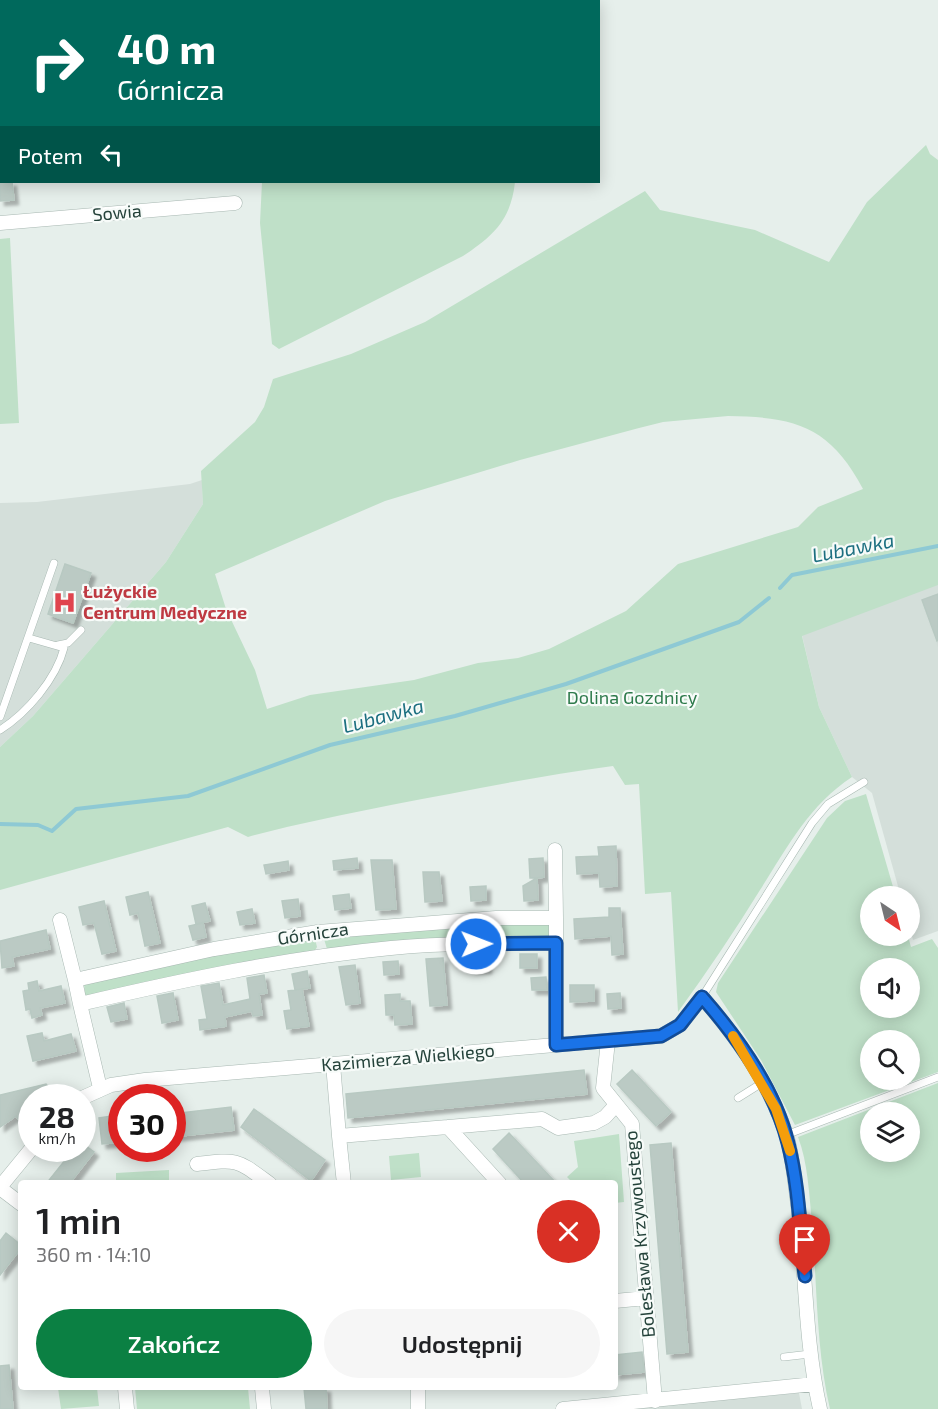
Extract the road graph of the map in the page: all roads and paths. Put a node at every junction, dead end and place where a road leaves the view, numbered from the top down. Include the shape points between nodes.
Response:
1 (235, 203) dead end
2 (0, 223) edge
3 (54, 563) dead end
4 (81, 630) dead end
5 (29, 638) junction
6 (58, 645) junction
7 (0, 717) edge
8 (0, 730) edge
9 (864, 782) dead end
10 (555, 850) dead end
11 (556, 918) junction
12 (60, 920) dead end
13 (318, 932) junction
14 (556, 943) junction
15 (321, 956) junction
16 (75, 980) junction
17 (702, 997) junction
18 (80, 1004) junction
19 (608, 1041) junction
20 (556, 1045) junction
21 (333, 1064) junction
22 (938, 1077) edge
23 (762, 1083) junction
24 (100, 1088) junction
25 (96, 1090) edge
26 (738, 1098) dead end
27 (615, 1106) junction
28 (448, 1127) junction
29 (786, 1135) junction
30 (339, 1136) junction
31 (21, 1162) edge
32 (197, 1164) dead end
33 (264, 1180) edge
34 (344, 1180) edge
35 (496, 1180) edge
36 (0, 1187) edge
37 (18, 1202) edge
38 (646, 1298) junction
39 (618, 1301) edge
40 (810, 1354) junction
41 (784, 1357) dead end
42 (814, 1384) junction
43 (125, 1390) edge
44 (262, 1390) edge
45 (418, 1390) edge
46 (655, 1401) junction
47 (127, 1409) edge
48 (264, 1409) edge
49 (418, 1409) edge
50 (563, 1409) edge
51 (820, 1409) edge

1 - 2 street, Sowia
3 - 5 lane
4 - 6 lane via 68,643
5 - 6 lane
5 - 7 lane
6 - 8 lane via 64,648 54,672 27,706
9 - 17 lane via 828,804 812,823
10 - 11 street
11 - 13 street, Górnicza via 443,921
11 - 14 street
12 - 16 street
13 - 15 street
13 - 16 street, Górnicza via 214,949
14 - 15 street, Górnicza via 402,947
14 - 20 street
15 - 18 street, Górnicza via 175,982
16 - 18 street
17 - 19 street, Kazimierza Wielkiego via 672,1032
17 - 23 street
18 - 24 street
19 - 20 street, Kazimierza Wielkiego
19 - 27 street, Bolesława Krzywoustego via 603,1088
20 - 21 street, Kazimierza Wielkiego
21 - 24 street, Kazimierza Wielkiego via 145,1080
21 - 30 street
22 - 29 lane
23 - 26 lane
23 - 29 street
24 - 25 street, Kazimierza Wielkiego
27 - 28 street via 605,1118 594,1123 558,1128 542,1119
27 - 38 street, Bolesława Krzywoustego via 632,1124
28 - 30 street
28 - 35 street
29 - 40 street via 799,1216
30 - 34 street
31 - 36 street
32 - 33 street via 231,1160
36 - 37 street
38 - 39 street
38 - 46 street, Bolesława Krzywoustego
40 - 41 lane
40 - 42 street
42 - 46 street
42 - 51 street
43 - 47 street
44 - 48 street
45 - 49 street
46 - 50 street

